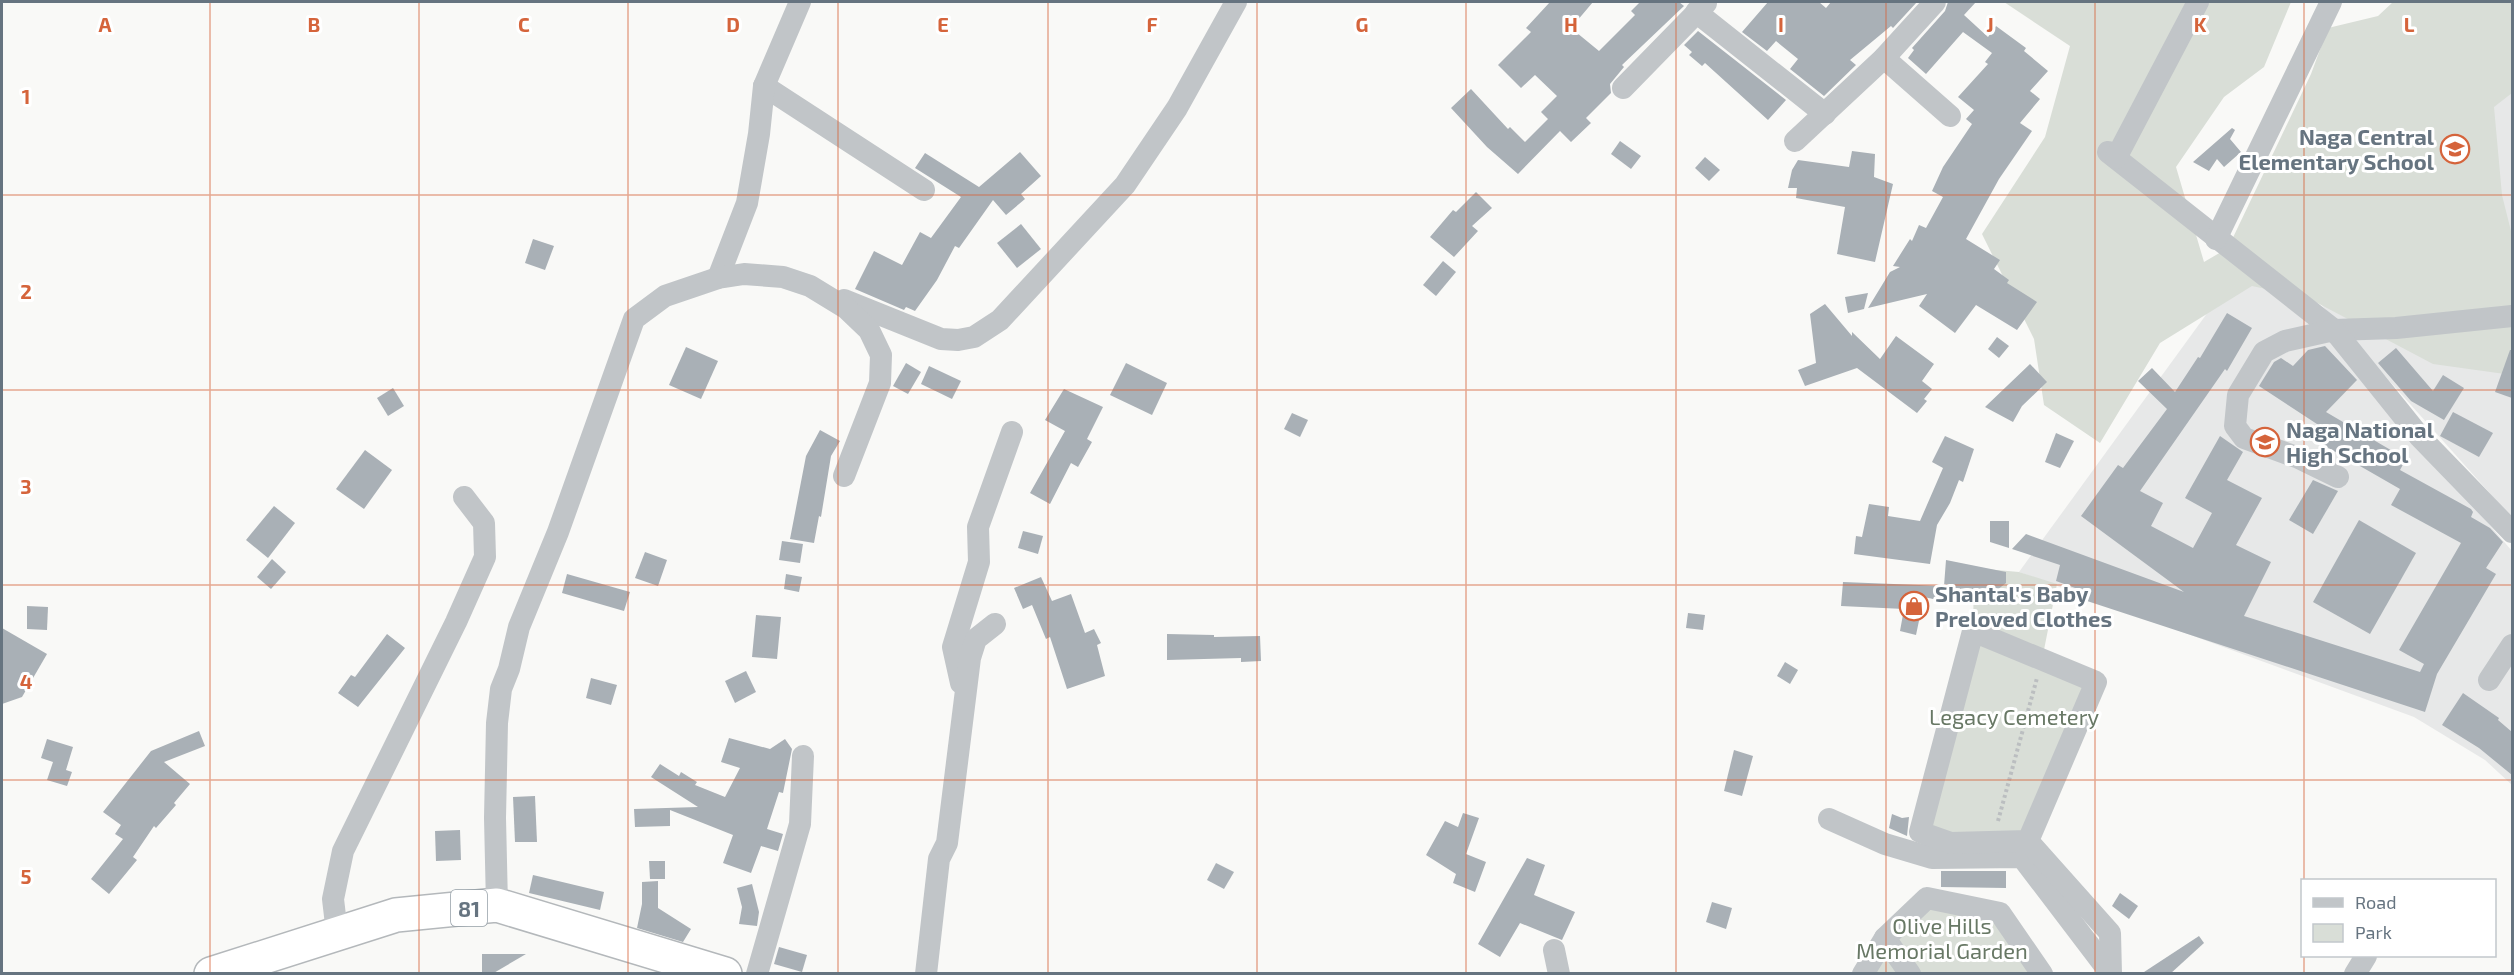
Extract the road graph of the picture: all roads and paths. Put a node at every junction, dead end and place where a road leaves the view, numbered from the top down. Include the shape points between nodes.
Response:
1 (800, 2) edge
2 (1236, 2) edge
3 (1935, 2) edge
4 (2198, 2) edge
5 (2331, 2) edge
6 (1702, 7) edge
7 (1884, 58) junction
8 (764, 86) junction
9 (1623, 88) dead end
10 (1825, 114) junction
11 (1950, 116) dead end
12 (1795, 141) dead end
13 (924, 190) dead end
14 (2216, 239) junction
15 (718, 278) junction
16 (810, 286) junction
17 (2512, 316) edge
18 (2334, 330) junction
19 (1012, 432) dead end
20 (844, 476) dead end
21 (2338, 477) dead end
22 (464, 497) dead end
23 (2512, 532) edge
24 (995, 624) dead end
25 (2512, 645) edge
26 (2041, 660) junction
27 (2489, 680) dead end
28 (965, 699) junction
29 (803, 756) dead end
30 (1829, 819) dead end
31 (2028, 841) junction
32 (1993, 842) junction
33 (497, 905) junction
34 (337, 933) junction
35 (1885, 938) junction
36 (1554, 950) dead end
37 (2365, 957) edge
38 (211, 974) edge
39 (725, 974) edge
40 (758, 974) edge
41 (926, 974) edge
42 (1559, 974) edge
43 (1863, 974) edge
44 (1910, 974) edge
45 (2042, 974) edge
46 (2111, 974) edge
47 (2355, 974) edge

1 - 8 street
2 - 16 street via 1177,108 1125,185 1000,320 974,337 941,339
3 - 7 street
4 - 14 street via 2112,155
5 - 14 street
6 - 9 street
6 - 10 street
7 - 10 street
7 - 11 street
8 - 13 street
8 - 15 street via 747,203
10 - 12 street
14 - 18 street
15 - 16 street via 744,274 783,277
15 - 33 street via 665,296 634,319 558,532 519,627 501,689 497,723
16 - 20 street via 846,308 869,330 881,355 880,383
17 - 18 street
18 - 21 street via 2285,341 2264,352 2238,395 2235,426 2244,438
18 - 23 street via 2420,437
19 - 28 street via 978,527 979,562 952,647
22 - 34 street via 484,524 485,557 343,851 333,899
24 - 28 street via 976,639
25 - 27 street
26 - 31 street via 2096,682
26 - 32 path
26 - 32 street via 1973,631 1920,832 1951,843
28 - 41 street via 947,843 939,860
29 - 40 street via 800,824
30 - 46 street via 1885,844 1932,858 2022,857
31 - 32 street
31 - 46 street via 2110,933
33 - 34 highway, 81 via 396,915
33 - 39 highway, 81
34 - 38 highway, 81
35 - 43 street
35 - 44 street
35 - 45 street via 1928,898 2000,913
36 - 42 street
37 - 47 street

